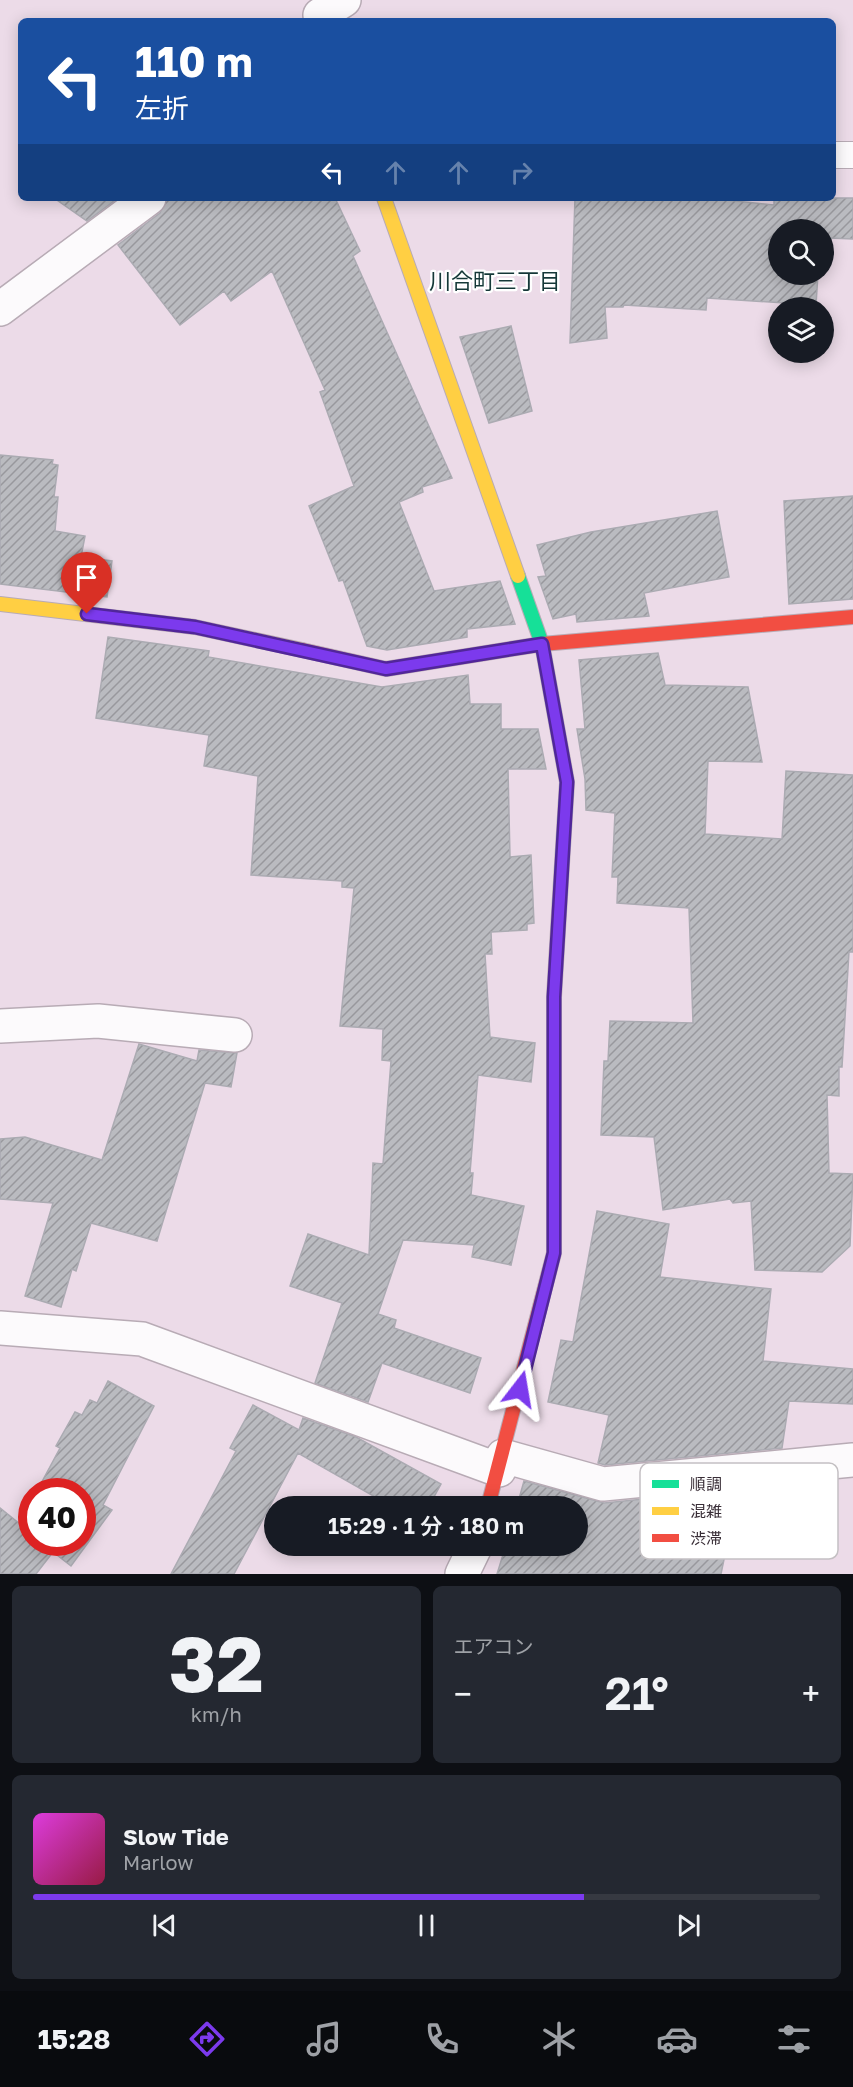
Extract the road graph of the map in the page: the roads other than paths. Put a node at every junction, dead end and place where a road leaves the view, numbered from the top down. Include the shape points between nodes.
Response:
1 (836, 155) edge
2 (853, 155) edge
3 (145, 201) edge
4 (392, 202) edge
5 (0, 309) edge
6 (0, 604) edge
7 (853, 618) edge
8 (542, 644) junction
9 (0, 1026) edge
10 (235, 1035) dead end
11 (0, 1328) edge
12 (853, 1460) edge
13 (501, 1463) junction
14 (822, 1463) edge
15 (640, 1480) edge
16 (491, 1496) edge
17 (471, 1556) edge
18 (462, 1574) edge

1 - 2 lane
3 - 5 street
4 - 8 street
6 - 8 street via 195,627 386,669
7 - 8 street
8 - 13 street via 567,782 554,997 554,1253
9 - 10 street via 98,1021
11 - 13 street via 142,1339
12 - 14 street
13 - 15 street via 603,1484
13 - 16 street
17 - 18 street

